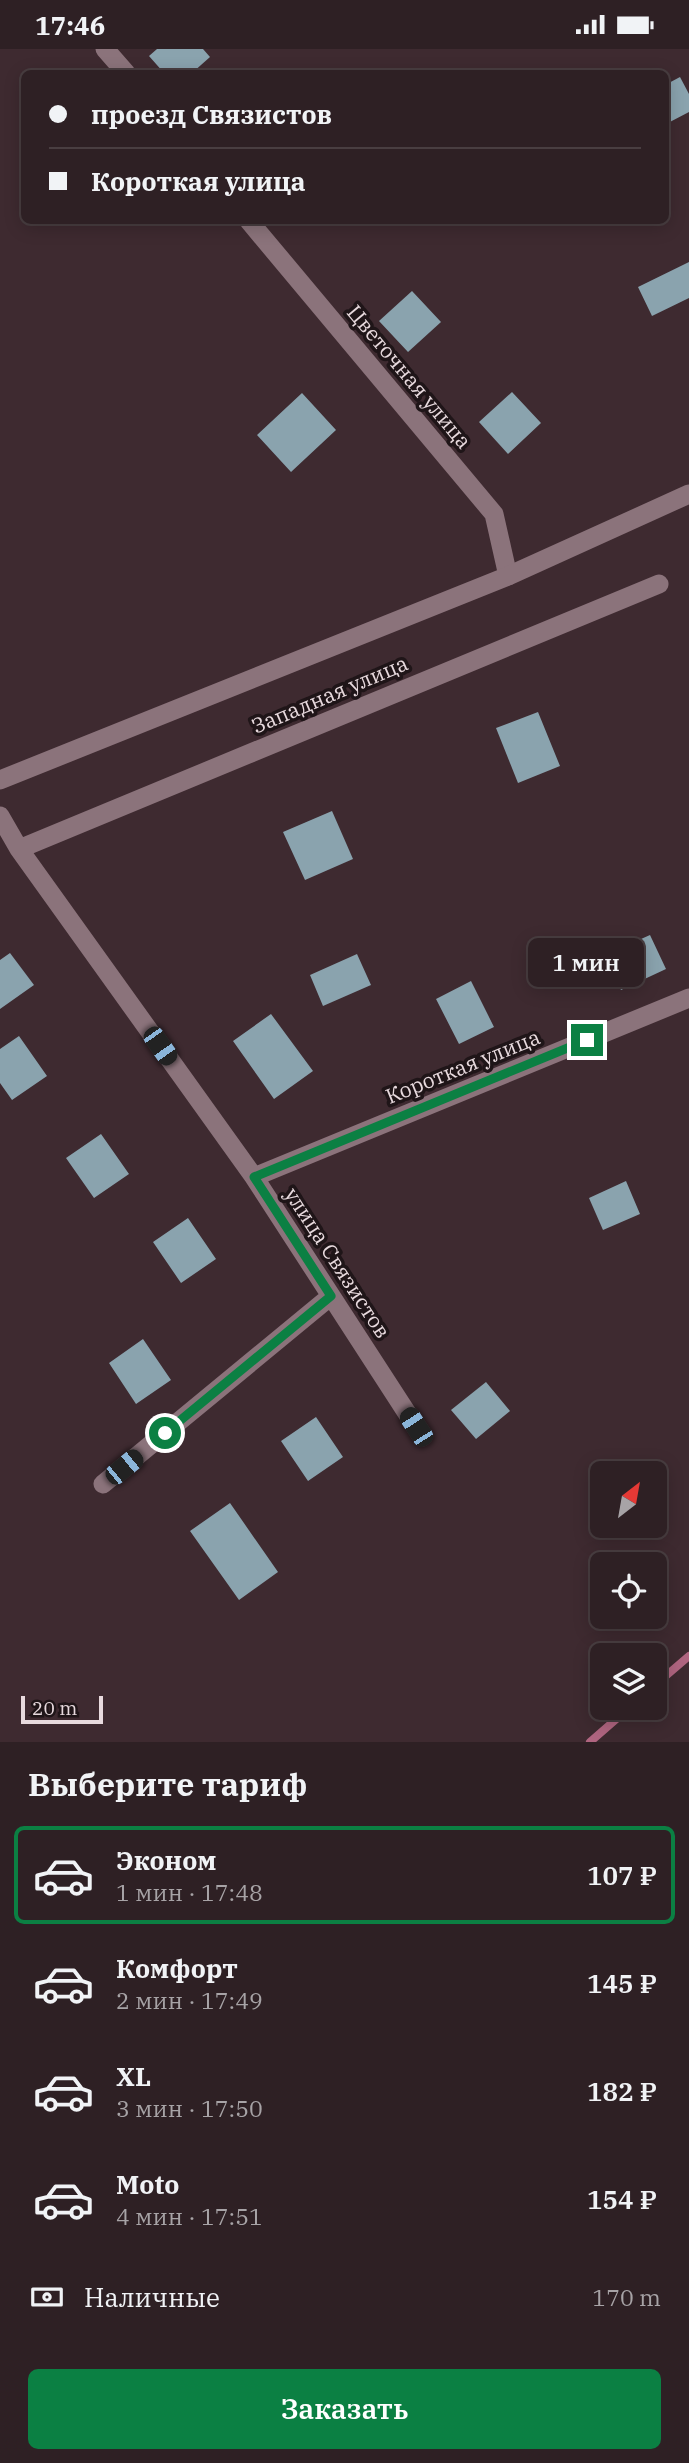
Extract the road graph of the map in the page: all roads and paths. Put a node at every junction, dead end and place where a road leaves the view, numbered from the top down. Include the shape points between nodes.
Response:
1 (105, 49) edge
2 (123, 70) edge
3 (252, 224) edge
4 (689, 494) edge
5 (508, 576) junction
6 (659, 584) dead end
7 (0, 780) edge
8 (0, 816) edge
9 (19, 849) junction
10 (689, 998) edge
11 (254, 1177) junction
12 (331, 1296) junction
13 (416, 1427) dead end
14 (103, 1484) dead end

1 - 2 street
3 - 5 street, Цветочная улица via 494,514
4 - 5 street
5 - 7 street
6 - 9 street, Западная улица
8 - 9 street, улица Связистов
9 - 11 street, улица Связистов
10 - 11 street, Короткая улица
11 - 12 street, улица Связистов
12 - 13 street, улица Связистов
12 - 14 street

